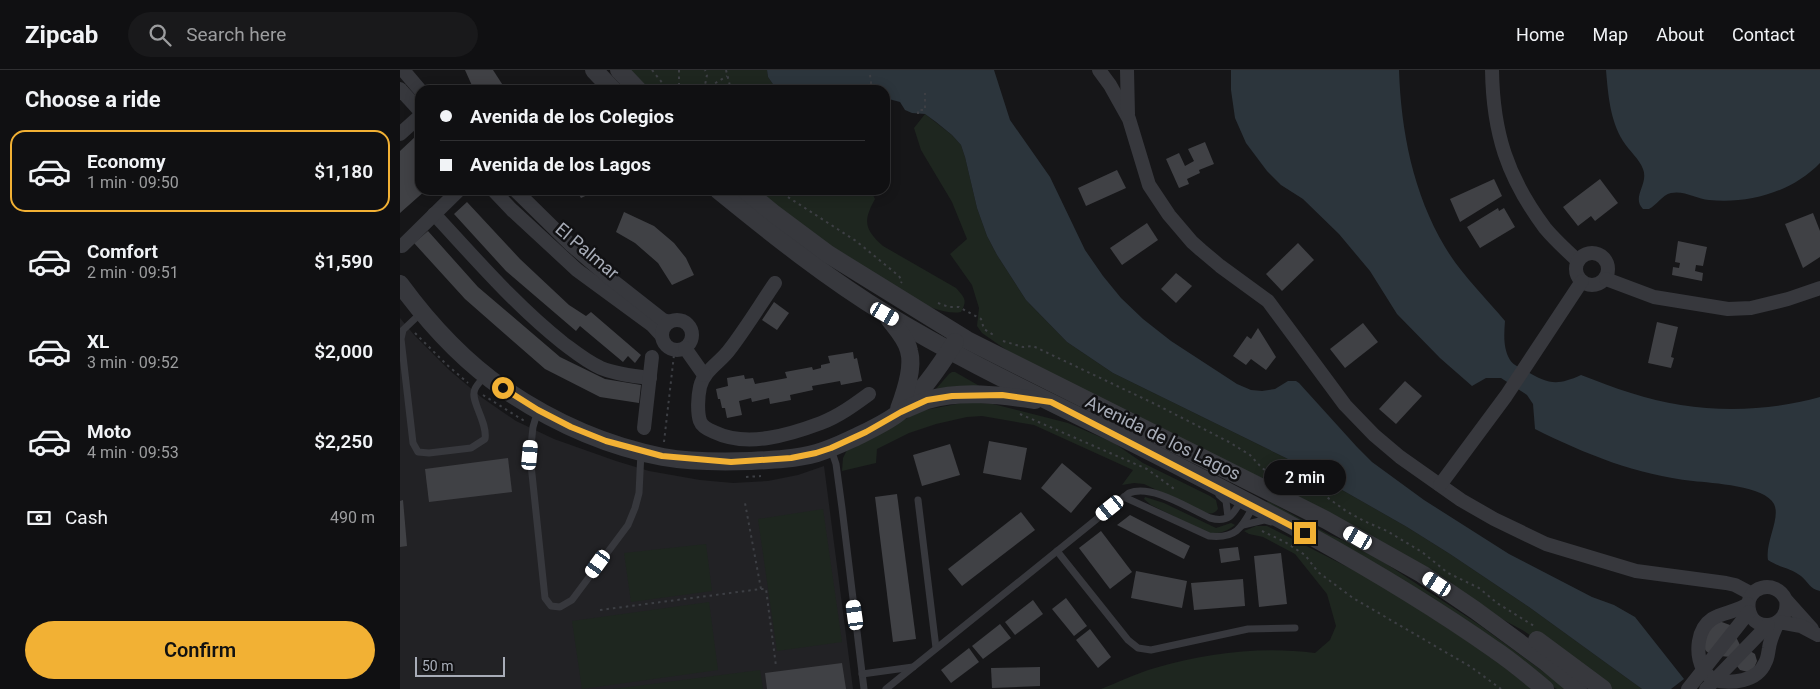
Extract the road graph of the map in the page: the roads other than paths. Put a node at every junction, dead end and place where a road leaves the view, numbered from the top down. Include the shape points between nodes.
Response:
1 (594, 70) edge
2 (619, 70) edge
3 (1099, 70) edge
4 (1492, 70) edge
5 (1127, 76) edge
6 (412, 80) edge
7 (608, 85) edge
8 (633, 85) edge
9 (1110, 85) junction
10 (400, 89) edge
11 (415, 106) edge
12 (1128, 119) junction
13 (415, 120) edge
14 (400, 134) edge
15 (455, 195) edge
16 (498, 195) edge
17 (520, 195) edge
18 (724, 195) edge
19 (752, 195) edge
20 (434, 214) junction
21 (571, 245) junction
22 (402, 246) dead end
23 (562, 257) junction
24 (1578, 261) junction
25 (1606, 279) junction
26 (1582, 282) junction
27 (775, 283) dead end
28 (400, 284) edge
29 (1820, 288) edge
30 (885, 314) junction
31 (415, 318) junction
32 (669, 322) junction
33 (959, 335) junction
34 (662, 336) junction
35 (401, 338) edge
36 (680, 349) junction
37 (950, 351) junction
38 (652, 357) dead end
39 (486, 375) junction
40 (704, 375) junction
41 (650, 378) junction
42 (869, 394) dead end
43 (1051, 402) junction
44 (899, 412) junction
45 (535, 418) junction
46 (644, 428) dead end
47 (1118, 436) junction
48 (831, 448) junction
49 (641, 451) junction
50 (1440, 485) junction
51 (1252, 493) junction
52 (1124, 497) junction
53 (918, 500) dead end
54 (1228, 517) junction
55 (1242, 525) junction
56 (1057, 551) junction
57 (1379, 576) junction
58 (1786, 600) junction
59 (1750, 603) junction
60 (1476, 610) junction
61 (1773, 624) junction
62 (1296, 628) dead end
63 (1819, 636) edge
64 (936, 648) junction
65 (914, 667) junction
66 (862, 674) junction
67 (1706, 681) edge
68 (864, 689) edge
69 (886, 689) edge
70 (1545, 689) edge
71 (1578, 689) edge
72 (1602, 689) edge
73 (1688, 689) edge

1 - 7 street
2 - 8 street
3 - 9 street
4 - 24 street via 1496,124 1510,171 1546,230
5 - 9 street via 1123,85
5 - 12 street
6 - 10 street
9 - 12 street
10 - 11 street
12 - 50 street via 1150,185 1179,228 1220,266 1268,301 1319,372 1374,435
13 - 14 street
15 - 20 street
16 - 23 street, El Palmar
17 - 21 street, El Palmar
18 - 30 street, Avenida de los Lagos via 811,263
19 - 33 street, Avenida de los Lagos via 828,254
20 - 22 street
20 - 41 street via 501,286 576,352 602,368
21 - 23 street
21 - 32 street, El Palmar
23 - 34 street, El Palmar
24 - 25 street via 1591,253 1602,255 1609,269
24 - 26 street via 1576,272
25 - 26 street via 1592,286
25 - 29 street via 1654,297 1728,309 1751,308
26 - 50 street via 1506,396
27 - 40 street via 730,350
28 - 31 street
30 - 37 street, Avenida de los Lagos
30 - 44 street via 901,334 909,351 910,376
31 - 35 lane via 403,330
31 - 39 street
32 - 34 street via 663,328
32 - 36 street, El Palmar via 683,320 690,327 692,336 688,345
33 - 37 street
33 - 51 street, Avenida de los Lagos
34 - 36 street, El Palmar via 666,345
35 - 39 lane via 413,443 418,452 471,448 485,439 486,426 473,396
36 - 40 street
37 - 43 street, Avenida de los Lagos
37 - 44 street via 930,379
38 - 41 street
39 - 45 street
40 - 42 street via 700,387 700,420 707,429 748,440 813,426 842,413
41 - 46 street
43 - 44 street via 1002,395 952,396 927,400
43 - 47 street, Avenida de los Lagos
44 - 48 street
45 - 49 street
45 - 49 lane via 530,455 545,598 555,607 572,600 628,525 638,493
47 - 51 street, Avenida de los Lagos
47 - 54 lane via 1149,460 1222,497 1226,501
48 - 49 street via 791,458 731,462 660,456
48 - 66 lane via 836,464
50 - 59 street via 1494,519 1546,544 1636,571 1735,585
51 - 54 lane
51 - 55 lane
51 - 57 street, Avenida de los Lagos via 1305,533
51 - 60 street, Avenida de los Lagos via 1326,520 1422,574
52 - 54 lane via 1136,490 1145,490 1210,518 1225,520
52 - 55 lane via 1209,536 1230,535
52 - 56 lane
53 - 64 lane
55 - 57 lane via 1264,520 1277,524
56 - 62 lane via 1128,640 1138,648 1151,650 1248,630
56 - 64 lane
57 - 70 street, Avenida de los Lagos via 1498,651
58 - 59 street via 1779,590 1768,587 1756,590
58 - 61 street via 1787,610
58 - 63 street
59 - 61 street via 1757,622
59 - 67 street
59 - 67 street via 1712,619 1700,635 1698,647
60 - 71 street, Avenida de los Lagos
60 - 72 street via 1531,636
61 - 63 street via 1801,626
61 - 67 street
61 - 67 street via 1765,664 1760,671 1736,682
64 - 65 lane
65 - 66 lane
65 - 69 lane
66 - 68 lane
67 - 73 street

